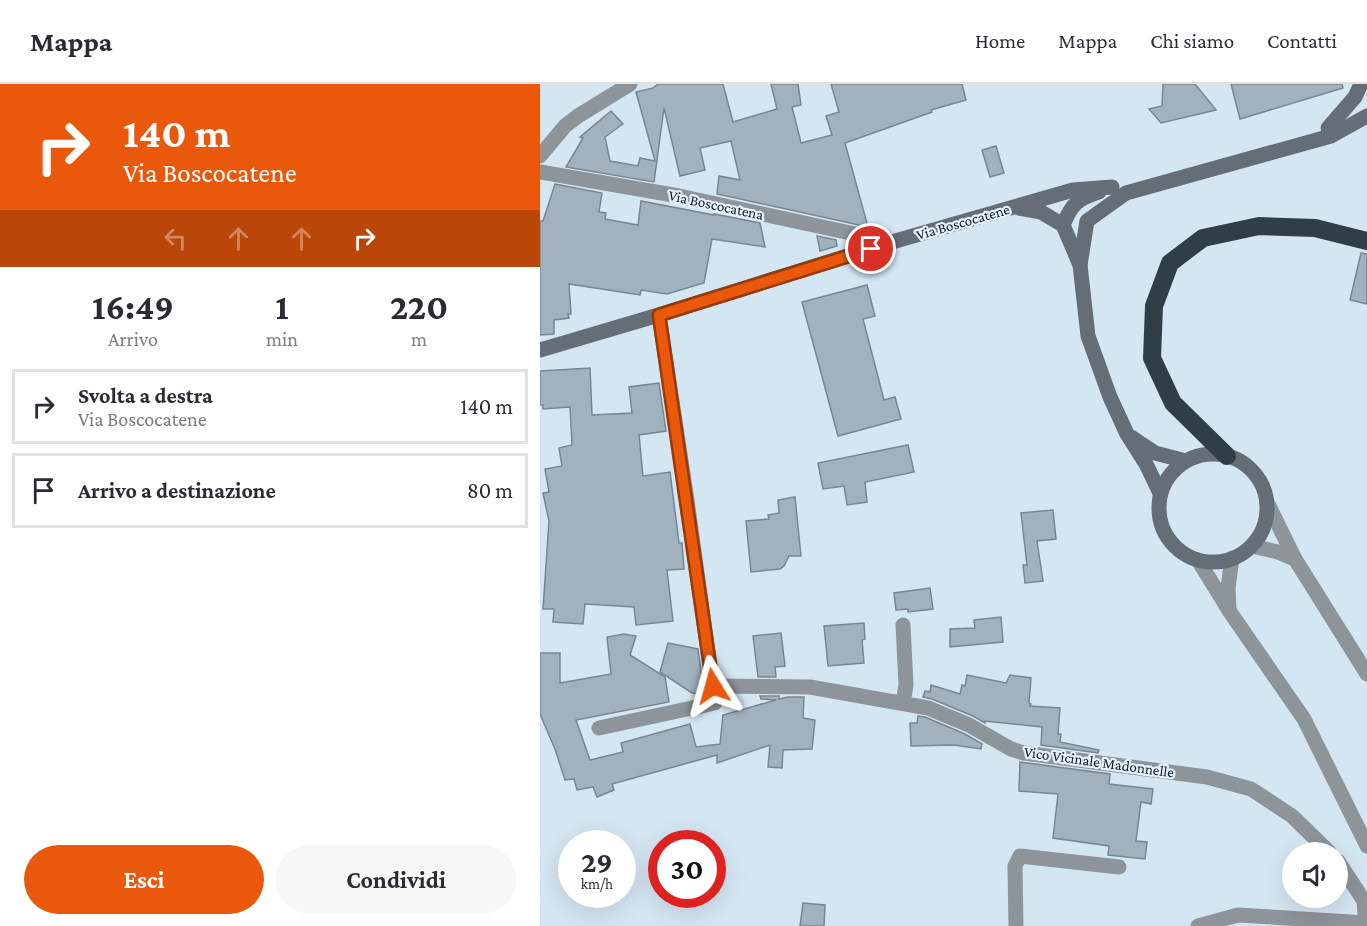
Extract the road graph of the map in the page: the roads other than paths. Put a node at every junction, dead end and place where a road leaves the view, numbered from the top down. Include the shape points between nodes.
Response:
1 (630, 84) edge
2 (1361, 84) edge
3 (1367, 106) edge
4 (1367, 116) edge
5 (1328, 128) junction
6 (540, 156) edge
7 (540, 172) edge
8 (1119, 190) junction
9 (1079, 193) junction
10 (1015, 208) junction
11 (1063, 225) junction
12 (1367, 241) edge
13 (892, 242) junction
14 (1080, 265) junction
15 (659, 315) junction
16 (540, 350) edge
17 (1127, 434) junction
18 (1227, 456) junction
19 (1186, 461) junction
20 (1160, 494) junction
21 (1266, 502) junction
22 (1252, 546) junction
23 (1232, 558) junction
24 (1295, 559) junction
25 (1198, 560) junction
26 (1230, 612) junction
27 (903, 625) dead end
28 (1367, 674) edge
29 (713, 686) junction
30 (903, 703) junction
31 (599, 728) dead end
32 (1319, 842) edge
33 (1367, 846) edge
34 (1119, 867) dead end
35 (1348, 876) edge
36 (1366, 924) edge
37 (1016, 926) edge
38 (1198, 926) edge

1 - 6 street via 565,126
2 - 5 street
3 - 5 street, Via Boscocatene
4 - 8 street, Via Boscocatene via 1331,136
5 - 8 street, Via Boscocatene
7 - 13 street, Via Boscocatena via 679,196
8 - 9 street, Via Boscocatene
8 - 14 street via 1087,221
9 - 10 street, Via Boscocatene
9 - 11 street
10 - 11 street via 1041,212
10 - 13 street, Via Boscocatene
11 - 14 street
12 - 18 highway via 1315,228 1259,226 1203,238 1170,263 1155,306 1152,358 1173,403
13 - 15 street, Via Boscocatene
14 - 17 street via 1088,336
15 - 16 street, Via Boscocatene
15 - 29 street
17 - 19 street via 1155,453
17 - 20 street
18 - 19 street via 1205,455
18 - 21 street via 1248,467 1260,482
19 - 20 street via 1171,473
20 - 25 street via 1158,515 1165,535 1179,550
21 - 22 street via 1261,534
21 - 24 street
22 - 23 street
22 - 24 street
23 - 25 street via 1219,562
23 - 26 street
24 - 28 street
25 - 26 street
26 - 33 street via 1304,719
27 - 30 street
29 - 30 street, Vico Vicinale Madonnelle via 810,687
29 - 31 street via 715,703
30 - 32 street, Vico Vicinale Madonnelle via 928,708 1024,753 1207,777 1251,789 1292,816
34 - 37 street via 1020,856 1015,866
35 - 36 street via 1364,901
36 - 38 street via 1238,915

